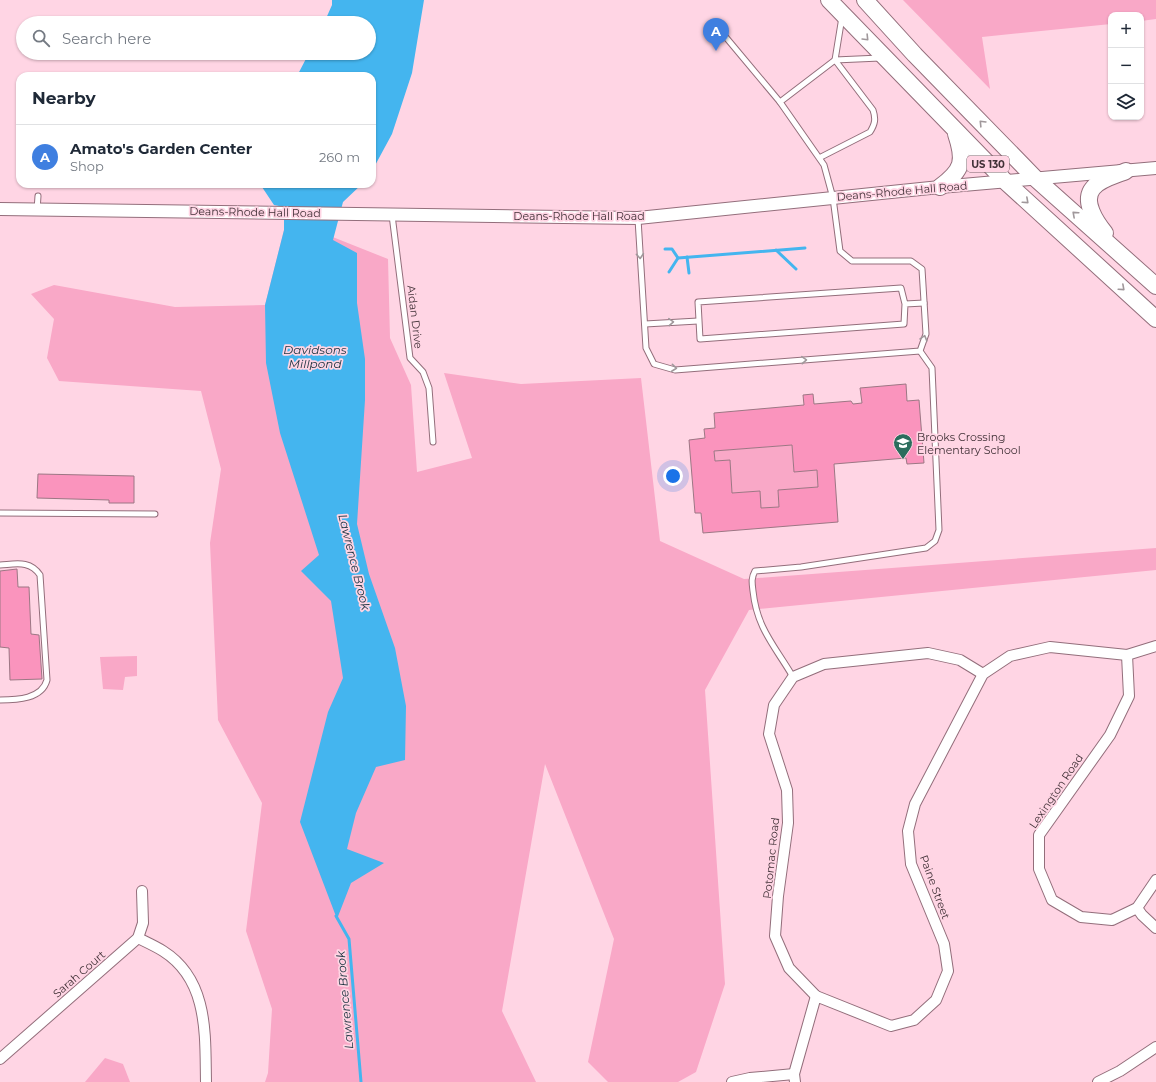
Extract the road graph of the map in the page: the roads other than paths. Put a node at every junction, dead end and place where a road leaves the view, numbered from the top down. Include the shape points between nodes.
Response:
1 (829, 0) edge
2 (865, 0) edge
3 (842, 14) junction
4 (724, 35) dead end
5 (885, 58) junction
6 (834, 60) junction
7 (780, 102) junction
8 (954, 130) junction
9 (820, 158) junction
10 (1156, 168) edge
11 (1126, 171) junction
12 (1036, 179) junction
13 (1006, 182) junction
14 (940, 187) junction
15 (38, 196) dead end
16 (833, 198) junction
17 (0, 209) edge
18 (37, 210) junction
19 (392, 214) junction
20 (638, 218) junction
21 (1124, 258) junction
22 (1156, 286) edge
23 (924, 303) junction
24 (905, 304) junction
25 (1156, 319) edge
26 (698, 321) junction
27 (645, 324) junction
28 (920, 351) junction
29 (433, 442) dead end
30 (0, 513) edge
31 (155, 514) dead end
32 (0, 565) edge
33 (1156, 646) edge
34 (1127, 655) junction
35 (983, 674) junction
36 (793, 677) junction
37 (0, 700) edge
38 (1156, 880) edge
39 (142, 891) dead end
40 (1138, 908) junction
41 (1156, 928) edge
42 (138, 938) junction
43 (816, 996) junction
44 (1156, 1046) edge
45 (0, 1059) edge
46 (794, 1078) edge
47 (206, 1082) edge
48 (732, 1082) edge
49 (1098, 1082) edge

1 - 3 highway, US 130
12 -> 2 highway, US 130
3 -> 5 highway, US 130
3 - 6 lane
4 - 7 lane
5 - 6 lane
5 - 8 highway, US 130
6 - 7 lane
6 - 9 lane via 874,110 876,118 870,132
7 - 9 lane
8 - 13 highway, US 130
8 - 14 highway via 962,154 960,165 954,175
9 - 16 lane
10 - 11 street, Deans-Rhode Hall Road
11 - 12 street, Deans-Rhode Hall Road
11 - 21 highway via 1093,188 1089,201 1094,219
12 - 13 street, Deans-Rhode Hall Road
21 -> 12 highway, US 130
13 - 14 street, Deans-Rhode Hall Road
13 -> 25 highway, US 130
14 - 16 street, Deans-Rhode Hall Road
15 - 18 lane
16 - 20 street, Deans-Rhode Hall Road
16 - 23 lane via 840,251 852,261 911,260 922,269
17 - 18 street, Deans-Rhode Hall Road
18 - 19 street, Deans-Rhode Hall Road
19 - 20 street, Deans-Rhode Hall Road
19 - 29 lane, Aidan Drive via 410,358 422,372 429,388
20 -> 27 lane
21 - 22 highway, US 130
23 - 24 lane
28 -> 23 lane via 926,334
24 - 26 lane via 901,288 698,302
24 - 26 lane via 904,324 700,339
27 -> 26 lane
27 -> 28 lane via 646,348 654,364 674,370
28 - 36 lane via 932,368 939,523 935,541 926,548 892,554 755,571 751,577 754,607 765,634
30 - 31 lane
32 - 37 lane via 29,564 40,575 47,680 45,687 35,695
33 - 34 street
34 - 35 street, Paine Street via 1050,647 1010,656
34 - 40 street, Lexington Road via 1129,696 1110,735 1039,835 1038,869 1052,900 1081,917 1112,920
35 - 36 street via 960,660 928,653 824,664
35 - 43 street, Paine Street via 916,804 908,831 911,864 944,944 948,971 936,1000 914,1020 891,1026
36 - 43 street, Potomac Road via 774,705 769,734 787,790 788,823 775,936 789,968
38 - 40 street
39 - 42 street via 143,923
40 - 41 street
42 - 45 street, Sarah Court
42 - 47 street via 164,952 183,970 200,1000 205,1024
43 - 46 street
44 - 49 street via 1120,1071
46 - 48 street via 750,1078

